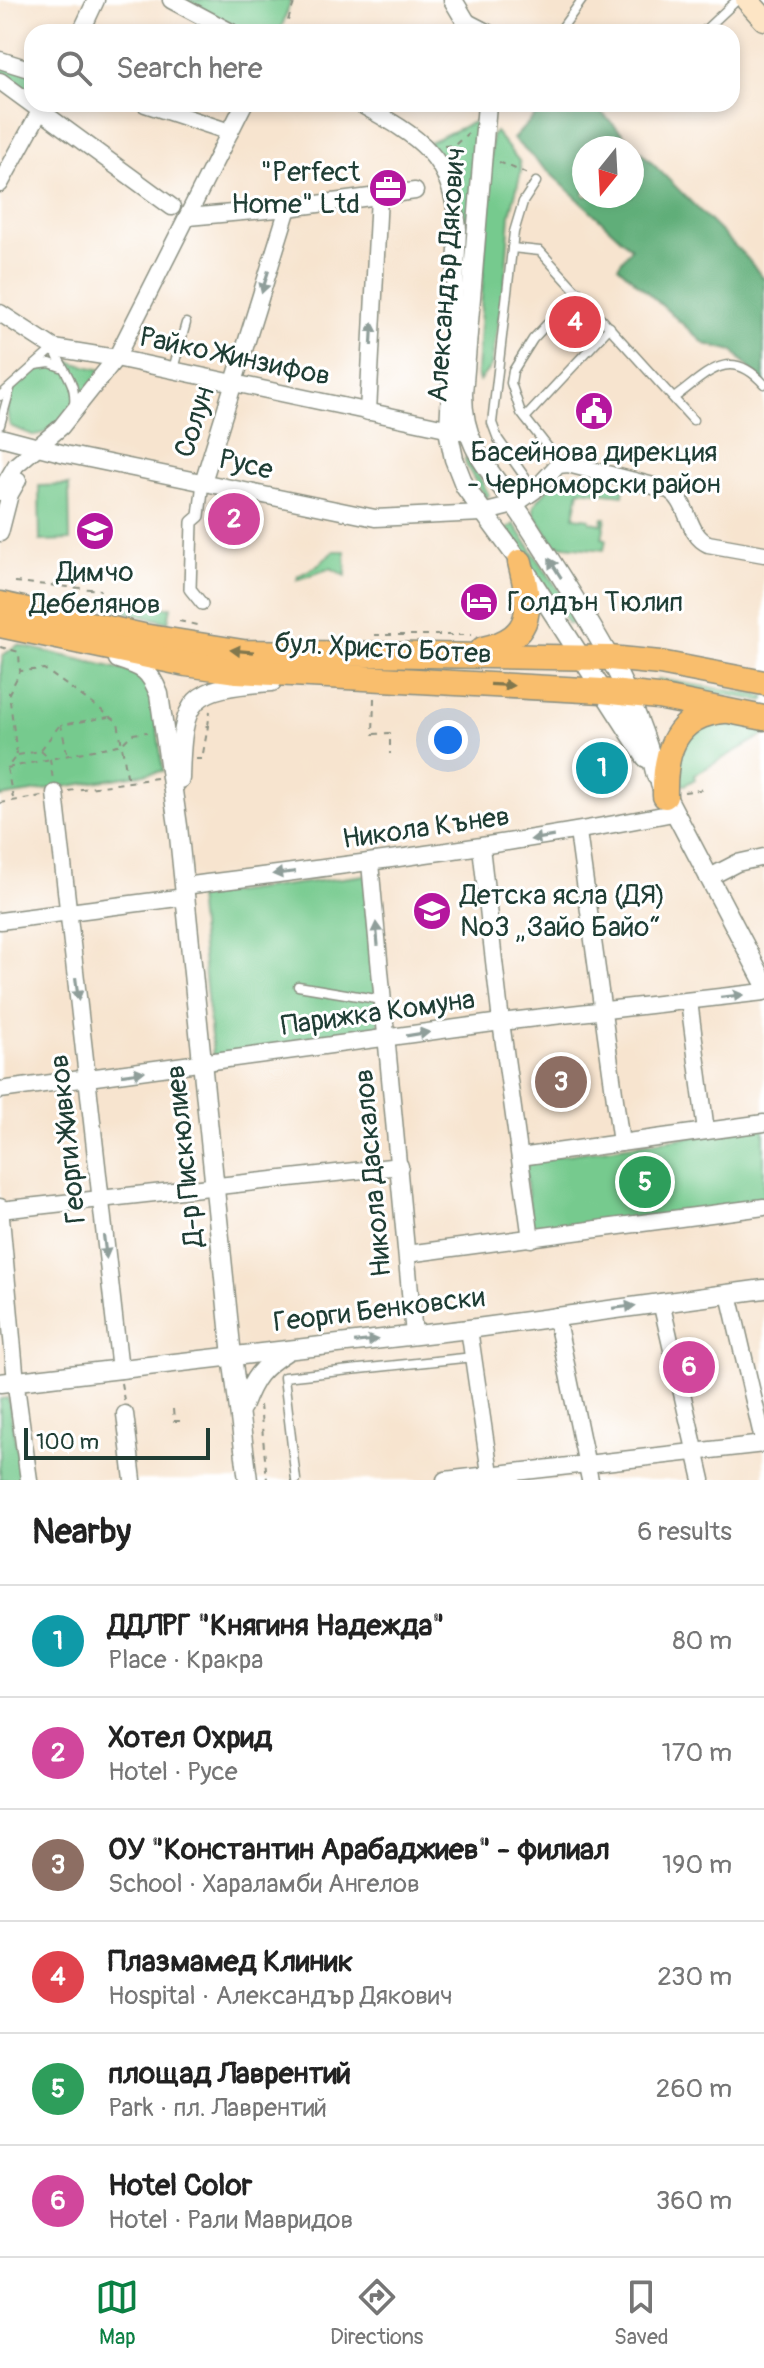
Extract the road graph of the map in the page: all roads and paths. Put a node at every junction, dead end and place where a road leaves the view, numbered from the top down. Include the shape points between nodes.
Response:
1 (96, 0) edge
2 (171, 0) edge
3 (295, 0) edge
4 (582, 0) edge
5 (737, 0) edge
6 (747, 0) edge
7 (764, 19) edge
8 (85, 24) edge
9 (216, 24) edge
10 (287, 24) edge
11 (565, 24) edge
12 (712, 24) edge
13 (0, 60) edge
14 (24, 68) edge
15 (0, 81) edge
16 (24, 96) edge
17 (39, 112) edge
18 (48, 112) edge
19 (169, 112) edge
20 (240, 112) edge
21 (375, 112) edge
22 (485, 112) edge
23 (487, 112) edge
24 (230, 132) junction
25 (427, 147) junction
26 (482, 156) junction
27 (529, 173) dead end
28 (536, 182) dead end
29 (0, 184) edge
30 (415, 191) dead end
31 (379, 196) junction
32 (172, 207) dead end
33 (288, 208) junction
34 (188, 217) junction
35 (512, 248) junction
36 (578, 291) junction
37 (0, 313) edge
38 (186, 323) dead end
39 (610, 327) junction
40 (54, 348) junction
41 (116, 358) junction
42 (34, 366) junction
43 (61, 367) junction
44 (180, 369) junction
45 (235, 383) junction
46 (764, 384) edge
47 (13, 385) junction
48 (0, 396) edge
49 (674, 398) junction
50 (463, 403) junction
51 (74, 411) junction
52 (368, 412) junction
53 (525, 418) junction
54 (693, 420) dead end
55 (0, 425) edge
56 (448, 430) junction
57 (496, 436) junction
58 (0, 437) edge
59 (470, 439) junction
60 (36, 447) junction
61 (561, 464) junction
62 (203, 482) junction
63 (534, 491) junction
64 (0, 492) edge
65 (514, 505) junction
66 (482, 513) junction
67 (0, 533) edge
68 (764, 554) edge
69 (520, 562) junction
70 (15, 582) dead end
71 (101, 590) dead end
72 (0, 604) edge
73 (202, 604) dead end
74 (179, 621) dead end
75 (0, 625) edge
76 (208, 627) dead end
77 (374, 635) dead end
78 (483, 635) dead end
79 (55, 638) junction
80 (0, 647) edge
81 (460, 654) junction
82 (579, 658) junction
83 (610, 658) junction
84 (20, 671) junction
85 (327, 677) junction
86 (764, 683) edge
87 (602, 691) junction
88 (627, 693) junction
89 (375, 697) dead end
90 (728, 711) junction
91 (110, 716) junction
92 (764, 718) edge
93 (61, 725) junction
94 (197, 725) dead end
95 (147, 732) dead end
96 (205, 742) dead end
97 (122, 744) junction
98 (40, 751) junction
99 (390, 754) dead end
100 (17, 755) junction
101 (68, 756) junction
102 (50, 759) junction
103 (7, 768) junction
104 (170, 776) junction
105 (128, 782) junction
106 (706, 789) dead end
107 (55, 793) junction
108 (665, 795) junction
109 (13, 801) junction
110 (0, 803) edge
111 (178, 826) junction
112 (578, 832) junction
113 (481, 847) junction
114 (764, 857) edge
115 (370, 863) junction
116 (708, 878) junction
117 (184, 892) junction
118 (68, 912) junction
119 (0, 921) edge
120 (764, 982) edge
121 (298, 986) dead end
122 (764, 992) edge
123 (383, 1000) junction
124 (689, 1001) junction
125 (604, 1011) junction
126 (501, 1022) junction
127 (387, 1039) junction
128 (204, 1064) junction
129 (89, 1079) junction
130 (0, 1090) edge
131 (764, 1123) edge
132 (706, 1131) junction
133 (621, 1143) junction
134 (520, 1157) junction
135 (400, 1166) junction
136 (217, 1188) junction
137 (100, 1200) junction
138 (764, 1207) edge
139 (0, 1209) edge
140 (531, 1239) junction
141 (407, 1254) junction
142 (764, 1289) edge
143 (729, 1294) junction
144 (661, 1302) junction
145 (556, 1316) junction
146 (469, 1329) junction
147 (414, 1335) junction
148 (289, 1350) junction
149 (232, 1356) junction
150 (473, 1357) junction
151 (120, 1370) junction
152 (8, 1382) edge
153 (258, 1395) dead end
154 (173, 1409) dead end
155 (241, 1412) junction
156 (125, 1414) joint
157 (184, 1421) dead end
158 (764, 1444) edge
159 (694, 1452) junction
160 (588, 1472) edge
161 (491, 1478) edge
162 (29, 1480) edge
163 (133, 1480) edge
164 (248, 1480) edge
165 (267, 1480) edge
166 (296, 1480) edge
167 (445, 1480) edge
168 (702, 1480) edge

1 - 8 street
2 - 9 street
3 - 10 path
4 - 11 lane
5 - 12 lane
6 - 7 main road
13 - 14 street
15 - 16 street
17 - 29 street
18 - 32 street
19 - 24 street
20 - 24 street
21 - 25 street
22 - 25 path via 455,145
23 - 26 street, Александър Дякович
24 - 34 street
25 - 56 street via 451,189 458,229
26 - 27 path
26 - 50 street, Александър Дякович
28 - 35 lane via 523,202
30 - 31 street
31 - 33 street
52 -> 31 street
33 - 34 street
33 -> 45 street, Солун
34 - 41 street
35 - 36 lane via 540,251
35 - 57 lane via 493,408
36 - 39 lane
36 - 53 lane via 533,339 513,371 511,383
37 - 40 street, Райко Жинзифов
38 - 44 lane
39 - 49 lane
39 - 53 lane
40 - 41 street, Райко Жинзифов
40 - 42 lane
40 - 43 lane
41 - 44 street, Райко Жинзифов
41 - 51 street
42 - 43 lane
42 - 47 lane
43 - 51 lane via 76,391
44 - 45 street, Райко Жинзифов
45 - 52 street, Райко Жинзифов
45 - 62 street, Солун
46 - 49 lane via 740,364 727,365
47 - 48 lane
47 - 55 lane
49 - 54 lane
50 - 56 street
50 - 59 street, Александър Дякович
51 - 60 street
52 - 56 street, Райко Жинзифов
53 - 61 lane
56 - 59 street, Райко Жинзифов
56 - 66 street, Александър Дякович via 465,487
57 - 59 lane
57 - 63 lane
58 - 60 street, Русе
59 - 65 street, Александър Дякович
60 - 62 street, Русе
60 - 64 street via 16,465
60 - 67 street via 10,494
61 - 63 street
61 - 68 street via 669,490 680,499 700,540
62 - 66 street, Русе via 375,518
62 - 73 street, Солун via 199,516 192,522 190,589
63 - 65 street
65 - 66 street, Русе
83 -> 65 street, Александър Дякович
66 - 69 street, Александър Дякович
69 - 81 main road via 529,597 520,630 502,645
69 - 82 street, Александър Дякович
70 - 71 path
81 -> 72 main road, бул. Христо Ботев via 243,652
74 - 76 path
75 - 79 main road, бул. Христо Ботев
77 - 78 path
79 - 85 main road, бул. Христо Ботев via 186,664
79 - 104 street, Д-р Пискюлиев via 142,667 152,676
80 - 84 path via 19,652
81 - 82 main road, бул. Христо Ботев
82 - 83 main road, бул. Христо Ботев
82 - 87 street, Александър Дякович
83 - 86 main road, бул. Христо Ботев
83 - 88 street, Александър Дякович
84 - 91 path via 44,669
84 - 100 path via 9,693
85 -> 87 main road, бул. Христо Ботев
85 - 111 street, Д-р Пискюлиев via 235,685 202,694 189,712 183,735
87 - 88 main road, бул. Христо Ботев
87 - 108 street, Александър Дякович
88 - 90 main road, бул. Христо Ботев
88 - 108 street, Александър Дякович
89 - 99 path via 373,734 390,733
90 - 92 main road, бул. Христо Ботев
90 - 108 main road via 701,716 674,740 664,768
91 - 93 path
91 - 97 path via 118,722
93 - 98 path
93 - 101 path
94 - 96 path via 208,726
95 - 97 path via 132,734
97 - 101 path
97 - 105 path
98 - 100 path
98 - 102 path
100 - 103 path
101 - 102 path
102 - 103 path
102 - 107 path
103 - 109 path
104 - 105 path
104 - 111 street, Д-р Пискюлиев
105 - 107 path
106 - 108 path
107 - 109 path
107 - 118 street, Георги Живков
108 - 112 street, Никола Кънев
108 - 116 street
109 - 110 path
111 - 117 street, Д-р Пискюлиев
112 -> 113 street, Никола Кънев
112 - 125 street
113 - 115 street, Никола Кънев
113 - 126 street
114 - 116 street
115 -> 117 street, Никола Кънев
123 -> 115 street, Никола Даскалов
116 - 120 street
117 - 118 street, Никола Кънев
117 - 128 street, Д-р Пискюлиев
118 - 119 street, Никола Кънев
118 -> 129 street, Георги Живков
121 - 123 lane
124 -> 122 street, Парижка Комуна
123 - 127 street, Никола Даскалов
124 - 125 street, Парижка Комуна
124 - 132 street
125 - 126 street, Парижка Комуна
125 - 133 street
127 -> 126 street, Парижка Комуна
126 - 134 street
127 - 128 street, Парижка Комуна
127 - 135 street, Никола Даскалов
129 -> 128 street, Парижка Комуна
128 - 136 street, Д-р Пискюлиев
129 - 130 street, Парижка Комуна
129 - 137 street, Георги Живков
131 - 132 street
132 - 133 street
133 - 134 street
134 - 140 street
135 - 136 street
135 - 141 street, Никола Даскалов
136 - 137 street
136 - 149 street, Д-р Пискюлиев
137 - 139 street
137 -> 151 street, Георги Живков
138 - 140 street
139 - 152 street
140 - 141 street
141 - 147 street, Никола Даскалов
142 - 143 street, Георги Бенковски
143 - 144 street, Георги Бенковски
143 - 158 street
145 -> 144 street, Георги Бенковски
144 - 159 street
145 - 146 street, Георги Бенковски
145 - 160 street
146 - 147 street, Георги Бенковски
146 - 150 street
148 -> 147 street, Георги Бенковски
148 - 149 street, Георги Бенковски
148 - 155 street via 252,1382
149 - 151 street, Георги Бенковски
149 - 155 street, Д-р Пискюлиев
150 - 161 street
150 - 166 lane via 284,1377
151 - 152 street, Георги Бенковски
151 - 156 path
152 - 162 street
153 - 165 path
154 - 157 path via 174,1421
155 - 164 street, Д-р Пискюлиев
156 - 163 street
158 - 159 street
159 - 160 street
159 - 168 street
160 - 161 street
161 - 167 street

